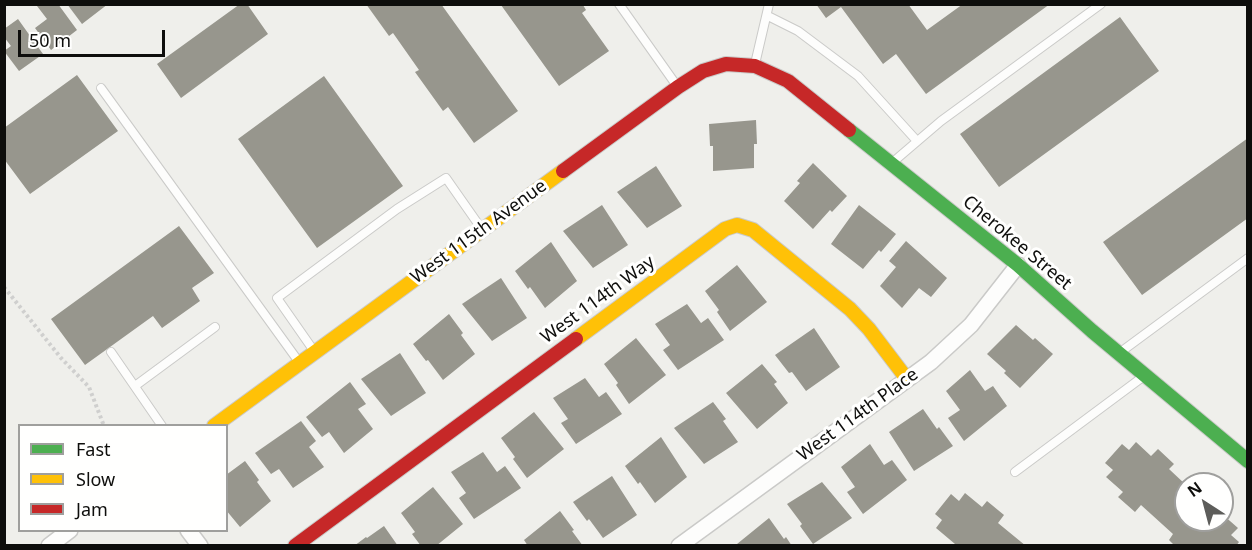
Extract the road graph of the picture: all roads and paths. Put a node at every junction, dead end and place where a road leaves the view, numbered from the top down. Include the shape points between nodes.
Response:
1 (619, 4) edge
2 (769, 4) edge
3 (1101, 4) edge
4 (768, 16) junction
5 (754, 66) junction
6 (678, 87) junction
7 (100, 88) dead end
8 (917, 141) junction
9 (891, 163) junction
10 (482, 230) junction
11 (1248, 258) edge
12 (1018, 265) junction
13 (4, 287) edge
14 (215, 327) dead end
15 (111, 352) dead end
16 (315, 352) junction
17 (1118, 354) junction
18 (299, 363) junction
19 (1144, 376) junction
20 (907, 379) junction
21 (135, 386) junction
22 (103, 424) edge
23 (161, 424) edge
24 (217, 424) edge
25 (1248, 462) edge
26 (1015, 472) dead end
27 (68, 532) edge
28 (189, 532) edge
29 (49, 546) edge
30 (200, 546) edge
31 (295, 546) edge
32 (679, 546) edge

1 - 6 lane
2 - 4 lane
3 - 8 lane
4 - 5 lane
4 - 8 lane via 798,30 858,76
5 - 6 street, West 115th Avenue via 726,64 703,71
5 - 9 street, Cherokee Street via 788,81
6 - 10 street, West 115th Avenue
7 - 18 lane
8 - 9 lane
9 - 12 street, Cherokee Street
10 - 16 street, West 115th Avenue
10 - 16 lane via 446,178 398,209 277,298
11 - 17 lane
12 - 17 street, Cherokee Street
12 - 20 street, West 114th Place via 958,338
13 - 22 path via 89,387
14 - 21 lane
15 - 21 lane
16 - 18 street, West 115th Avenue
17 - 19 street, Cherokee Street
18 - 24 street, West 115th Avenue
19 - 25 street, Cherokee Street
19 - 26 lane
20 - 31 street, West 114th Way via 850,309 753,230 737,225 725,230
20 - 32 street, West 114th Place
21 - 23 lane
27 - 29 street
28 - 30 street

